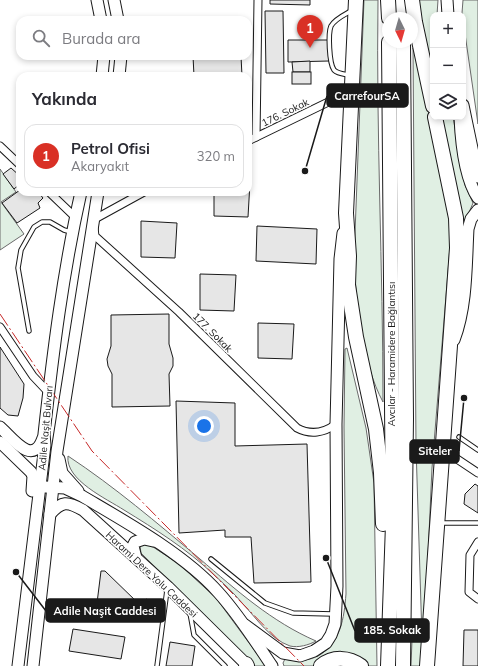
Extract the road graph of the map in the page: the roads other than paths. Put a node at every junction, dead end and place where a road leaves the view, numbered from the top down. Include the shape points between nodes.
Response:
1 (97, 0) edge
2 (114, 0) edge
3 (258, 0) edge
4 (388, 0) edge
5 (403, 0) edge
6 (412, 0) edge
7 (447, 0) edge
8 (356, 4) edge
9 (388, 12) edge
10 (404, 12) edge
11 (448, 12) edge
12 (100, 16) edge
13 (117, 16) edge
14 (389, 48) edge
15 (403, 48) edge
16 (104, 60) edge
17 (121, 60) edge
18 (102, 72) edge
19 (119, 72) edge
20 (353, 76) junction
21 (353, 90) junction
22 (430, 92) edge
23 (466, 119) edge
24 (437, 120) edge
25 (460, 120) edge
26 (256, 137) junction
27 (252, 139) edge
28 (0, 146) edge
29 (16, 161) edge
30 (478, 177) edge
31 (53, 196) edge
32 (80, 196) edge
33 (97, 196) edge
34 (137, 196) edge
35 (478, 198) edge
36 (478, 210) edge
37 (346, 213) junction
38 (75, 217) junction
39 (93, 220) junction
40 (72, 232) junction
41 (0, 326) edge
42 (28, 331) dead end
43 (450, 350) junction
44 (49, 393) junction
45 (336, 424) junction
46 (0, 427) edge
47 (44, 434) junction
48 (59, 436) junction
49 (459, 437) dead end
50 (0, 442) edge
51 (442, 449) junction
52 (478, 450) edge
53 (478, 473) edge
54 (52, 487) junction
55 (38, 493) junction
56 (86, 498) junction
57 (50, 514) junction
58 (437, 522) junction
59 (478, 523) edge
60 (32, 538) junction
61 (154, 541) junction
62 (478, 542) edge
63 (136, 558) junction
64 (211, 559) dead end
65 (390, 581) junction
66 (168, 587) junction
67 (478, 599) edge
68 (190, 608) junction
69 (336, 614) junction
70 (432, 620) junction
71 (245, 625) junction
72 (247, 665) edge
73 (18, 666) edge
74 (33, 666) edge
75 (157, 666) edge
76 (225, 666) edge
77 (272, 666) edge
78 (321, 666) edge
79 (361, 666) edge
80 (388, 666) edge
81 (403, 666) edge
82 (427, 666) edge
83 (436, 666) edge

1 - 12 main road
2 - 13 main road
3 - 26 street
4 - 9 highway
5 - 10 highway
6 - 22 highway
7 - 11 main road
8 - 20 highway
8 - 20 lane via 338,19 330,32 334,69 338,73
14 - 65 highway, Avcılar - Haramidere Bağlantısı via 393,517
15 - 81 highway, Avcılar - Haramidere Bağlantısı via 406,434
16 - 18 main road
17 - 19 main road
20 - 21 highway
21 - 26 street, 176. Sokak
21 - 37 highway
23 - 30 main road
24 - 43 highway via 456,218 457,248
25 - 35 main road via 463,150 471,184
26 - 27 street, 176. Sokak
28 - 29 street
31 - 38 street
32 - 38 main road, Adile Naşit Bulvarı
33 - 39 main road, Adile Naşit Bulvarı
34 - 39 street
36 - 43 main road via 468,229 460,322
37 - 45 main road via 340,259
37 - 65 highway via 350,308 376,429 381,473 385,567
38 - 39 main road
38 - 40 main road, Adile Naşit Bulvarı
39 - 45 street, 177. Sokak via 95,236 179,312 297,428 305,432 318,432
39 - 48 main road, Adile Naşit Bulvarı
40 - 42 lane via 50,222 42,222 34,227 21,250 18,268
40 - 44 main road, Adile Naşit Bulvarı via 57,321
41 - 44 street via 33,376
43 - 51 highway
44 - 47 main road, Adile Naşit Bulvarı
45 - 69 main road
46 - 47 main road via 31,452 39,449
47 - 55 main road, Adile Naşit Bulvarı via 45,445
48 - 54 main road, Adile Naşit Bulvarı
48 - 56 main road via 59,462 62,473
49 - 52 lane
50 - 60 main road via 28,467 33,476 30,509
51 - 53 street
51 - 58 highway
54 - 55 main road via 43,488
54 - 56 main road via 65,488
54 - 57 main road, Adile Naşit Bulvarı
55 - 60 main road, Adile Naşit Bulvarı
56 - 61 main road, Harami Dere Yolu Caddesi
57 - 63 main road, Harami Dere Yolu Caddesi via 58,505 64,503 76,507
57 - 74 main road, Adile Naşit Bulvarı
58 - 59 lane
58 - 70 highway
60 - 73 main road, Adile Naşit Bulvarı
61 - 63 main road via 144,539 135,542 133,546
61 - 71 main road, Harami Dere Yolu Caddesi via 203,577
62 - 67 street via 470,555 469,592
63 - 66 main road, Harami Dere Yolu Caddesi
64 - 69 lane via 265,603 292,613
65 - 80 highway, Avcılar - Haramidere Bağlantısı
66 - 68 main road, Harami Dere Yolu Caddesi
66 - 75 lane
68 - 72 main road, Harami Dere Yolu Caddesi
68 - 76 lane via 194,635
69 - 71 main road via 331,635 326,643 300,656 283,654
70 - 82 highway
70 - 83 highway via 436,639
71 - 77 main road, Harami Dere Yolu Caddesi
78 - 79 highway via 336,659 355,661

